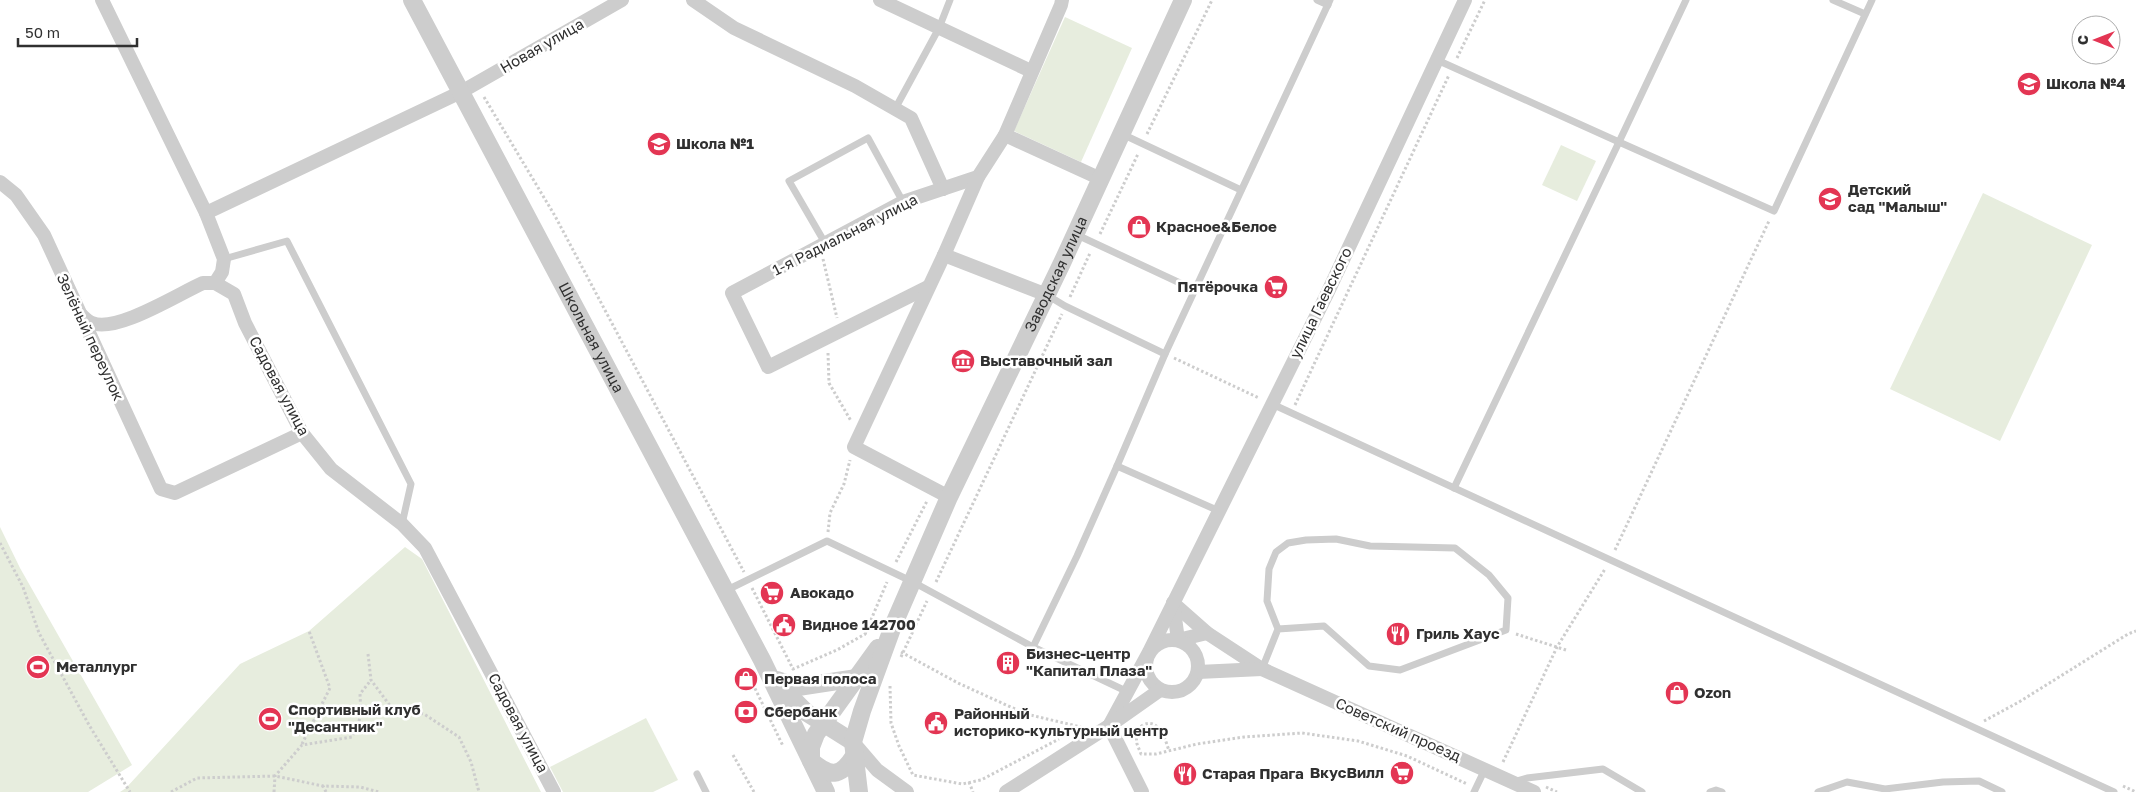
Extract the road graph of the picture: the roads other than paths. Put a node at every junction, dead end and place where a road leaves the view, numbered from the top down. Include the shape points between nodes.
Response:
1 (102, 0) edge
2 (412, 0) edge
3 (622, 0) edge
4 (693, 0) edge
5 (880, 0) edge
6 (950, 0) edge
7 (1062, 0) edge
8 (1183, 0) edge
9 (1317, 0) edge
10 (1465, 0) edge
11 (1686, 0) edge
12 (1833, 0) edge
13 (1872, 0) edge
14 (1329, 2) edge
15 (1865, 14) junction
16 (939, 28) junction
17 (1437, 60) junction
18 (1031, 71) junction
19 (469, 88) junction
20 (895, 109) junction
21 (1122, 134) junction
22 (1005, 135) junction
23 (1619, 142) junction
24 (978, 177) junction
25 (1101, 179) junction
26 (0, 182) edge
27 (943, 189) junction
28 (1241, 190) junction
29 (903, 202) junction
30 (206, 213) junction
31 (1076, 234) junction
32 (822, 245) junction
33 (944, 255) junction
34 (224, 259) junction
35 (215, 283) junction
36 (928, 287) junction
37 (1195, 290) junction
38 (1047, 295) junction
39 (79, 313) junction
40 (1165, 354) junction
41 (1272, 404) junction
42 (302, 433) junction
43 (1117, 466) junction
44 (1454, 488) junction
45 (949, 497) junction
46 (1219, 511) junction
47 (402, 524) junction
48 (913, 582) junction
49 (725, 591) junction
50 (1173, 604) junction
51 (1278, 629) junction
52 (1207, 633) junction
53 (887, 639) junction
54 (1178, 640) junction
55 (1033, 647) junction
56 (1149, 652) junction
57 (1262, 669) junction
58 (1198, 672) junction
59 (770, 676) junction
60 (857, 678) junction
61 (1160, 690) junction
62 (1128, 692) junction
63 (824, 724) junction
64 (1108, 729) junction
65 (853, 749) junction
66 (811, 761) junction
67 (1485, 769) junction
68 (697, 774) dead end
69 (1028, 779) junction
70 (1513, 782) junction
71 (1475, 790) edge
72 (554, 792) edge
73 (706, 792) edge
74 (826, 792) edge
75 (859, 792) edge
76 (907, 792) edge
77 (1006, 792) edge
78 (1034, 792) edge
79 (1142, 792) edge
80 (1534, 792) edge
81 (1642, 792) edge
82 (1710, 792) edge
83 (1722, 792) edge
84 (1818, 792) edge
85 (2002, 792) edge
86 (2114, 792) edge

1 - 30 street
2 - 19 street, Школьная улица
3 - 19 street, Новая улица
4 - 20 street via 734,28 855,86
5 - 16 street
6 - 16 lane
7 - 18 street
8 - 21 street, Заводская улица
9 - 14 lane
10 - 17 street, улица Гаевского
11 - 23 lane
12 - 15 lane
13 - 15 lane
14 - 28 lane
15 - 23 lane via 1774,211
16 - 18 street
16 - 20 lane
17 - 23 lane
17 - 41 street, улица Гаевского
18 - 22 street
19 - 30 street, Новая улица
19 - 49 street, Школьная улица
20 - 27 street via 911,118
21 - 25 street, Заводская улица
21 - 28 lane
22 - 24 street
22 - 25 street
23 - 44 lane
24 - 27 street, 1-я Радиальная улица
24 - 33 street
25 - 31 street, Заводская улица
26 - 39 street, Зелёный переулок via 16,195 44,235
27 - 29 street, 1-я Радиальная улица
28 - 37 lane
29 - 32 street, 1-я Радиальная улица
29 - 32 lane via 868,138 789,181
30 - 34 street
31 - 37 lane
31 - 38 street, Заводская улица
32 - 36 street, 1-я Радиальная улица via 732,292 768,367
33 - 36 street
33 - 38 street
34 - 35 street via 222,272
34 - 47 lane via 287,241 411,484
35 - 39 street via 202,283 135,317 109,325 92,323
35 - 42 street, Садовая улица via 234,294 245,323
36 - 45 street via 856,442
37 - 40 lane
38 - 40 lane
38 - 45 street, Заводская улица
39 - 42 street, Зелёный переулок via 161,489 175,492
40 - 43 lane
41 - 44 lane
41 - 46 street, улица Гаевского
42 - 47 street, Садовая улица via 331,469
43 - 46 lane
43 - 55 lane
44 - 86 lane
45 - 48 street, Заводская улица
46 - 50 street, улица Гаевского
47 - 72 street, Садовая улица via 425,548
48 - 49 lane via 827,541
48 - 53 street, Заводская улица
48 - 55 lane
49 - 59 street, Школьная улица
50 - 52 street, Советский проезд
50 - 54 street
50 - 56 street, улица Гаевского
51 - 51 lane via 1324,626 1369,666 1400,670 1506,630 1508,598 1489,575 1455,548 1370,546 1336,539 1306,540 1288,543 1276,552 1269,569 1267,601
51 - 57 lane
52 - 54 street
52 - 57 street, Советский проезд
53 - 60 street
53 - 65 street via 862,711
54 - 56 street via 1158,643
54 - 58 street via 1193,649 1198,659
55 - 62 lane
56 - 61 street via 1146,662 1150,680
56 - 62 street, улица Гаевского
57 - 58 street, Советский проезд
57 - 67 street, Советский проезд
58 - 61 street via 1185,689 1175,692
59 - 60 street via 798,687
59 - 63 street via 807,713
59 - 66 street
60 - 63 street
61 - 64 street, улица Гаевского
62 - 64 street, улица Гаевского
63 - 65 street
63 - 66 street via 811,747
64 - 69 street, улица Гаевского
64 - 79 street
65 - 66 street via 846,769 833,774
65 - 75 street
65 - 76 street
66 - 74 street
67 - 70 street, Советский проезд
67 - 71 lane
68 - 73 lane
69 - 77 street, улица Гаевского
69 - 78 street
70 - 80 street, Советский проезд
70 - 81 lane via 1603,769
82 - 83 lane
84 - 85 lane via 1847,782 1885,788 1979,781

